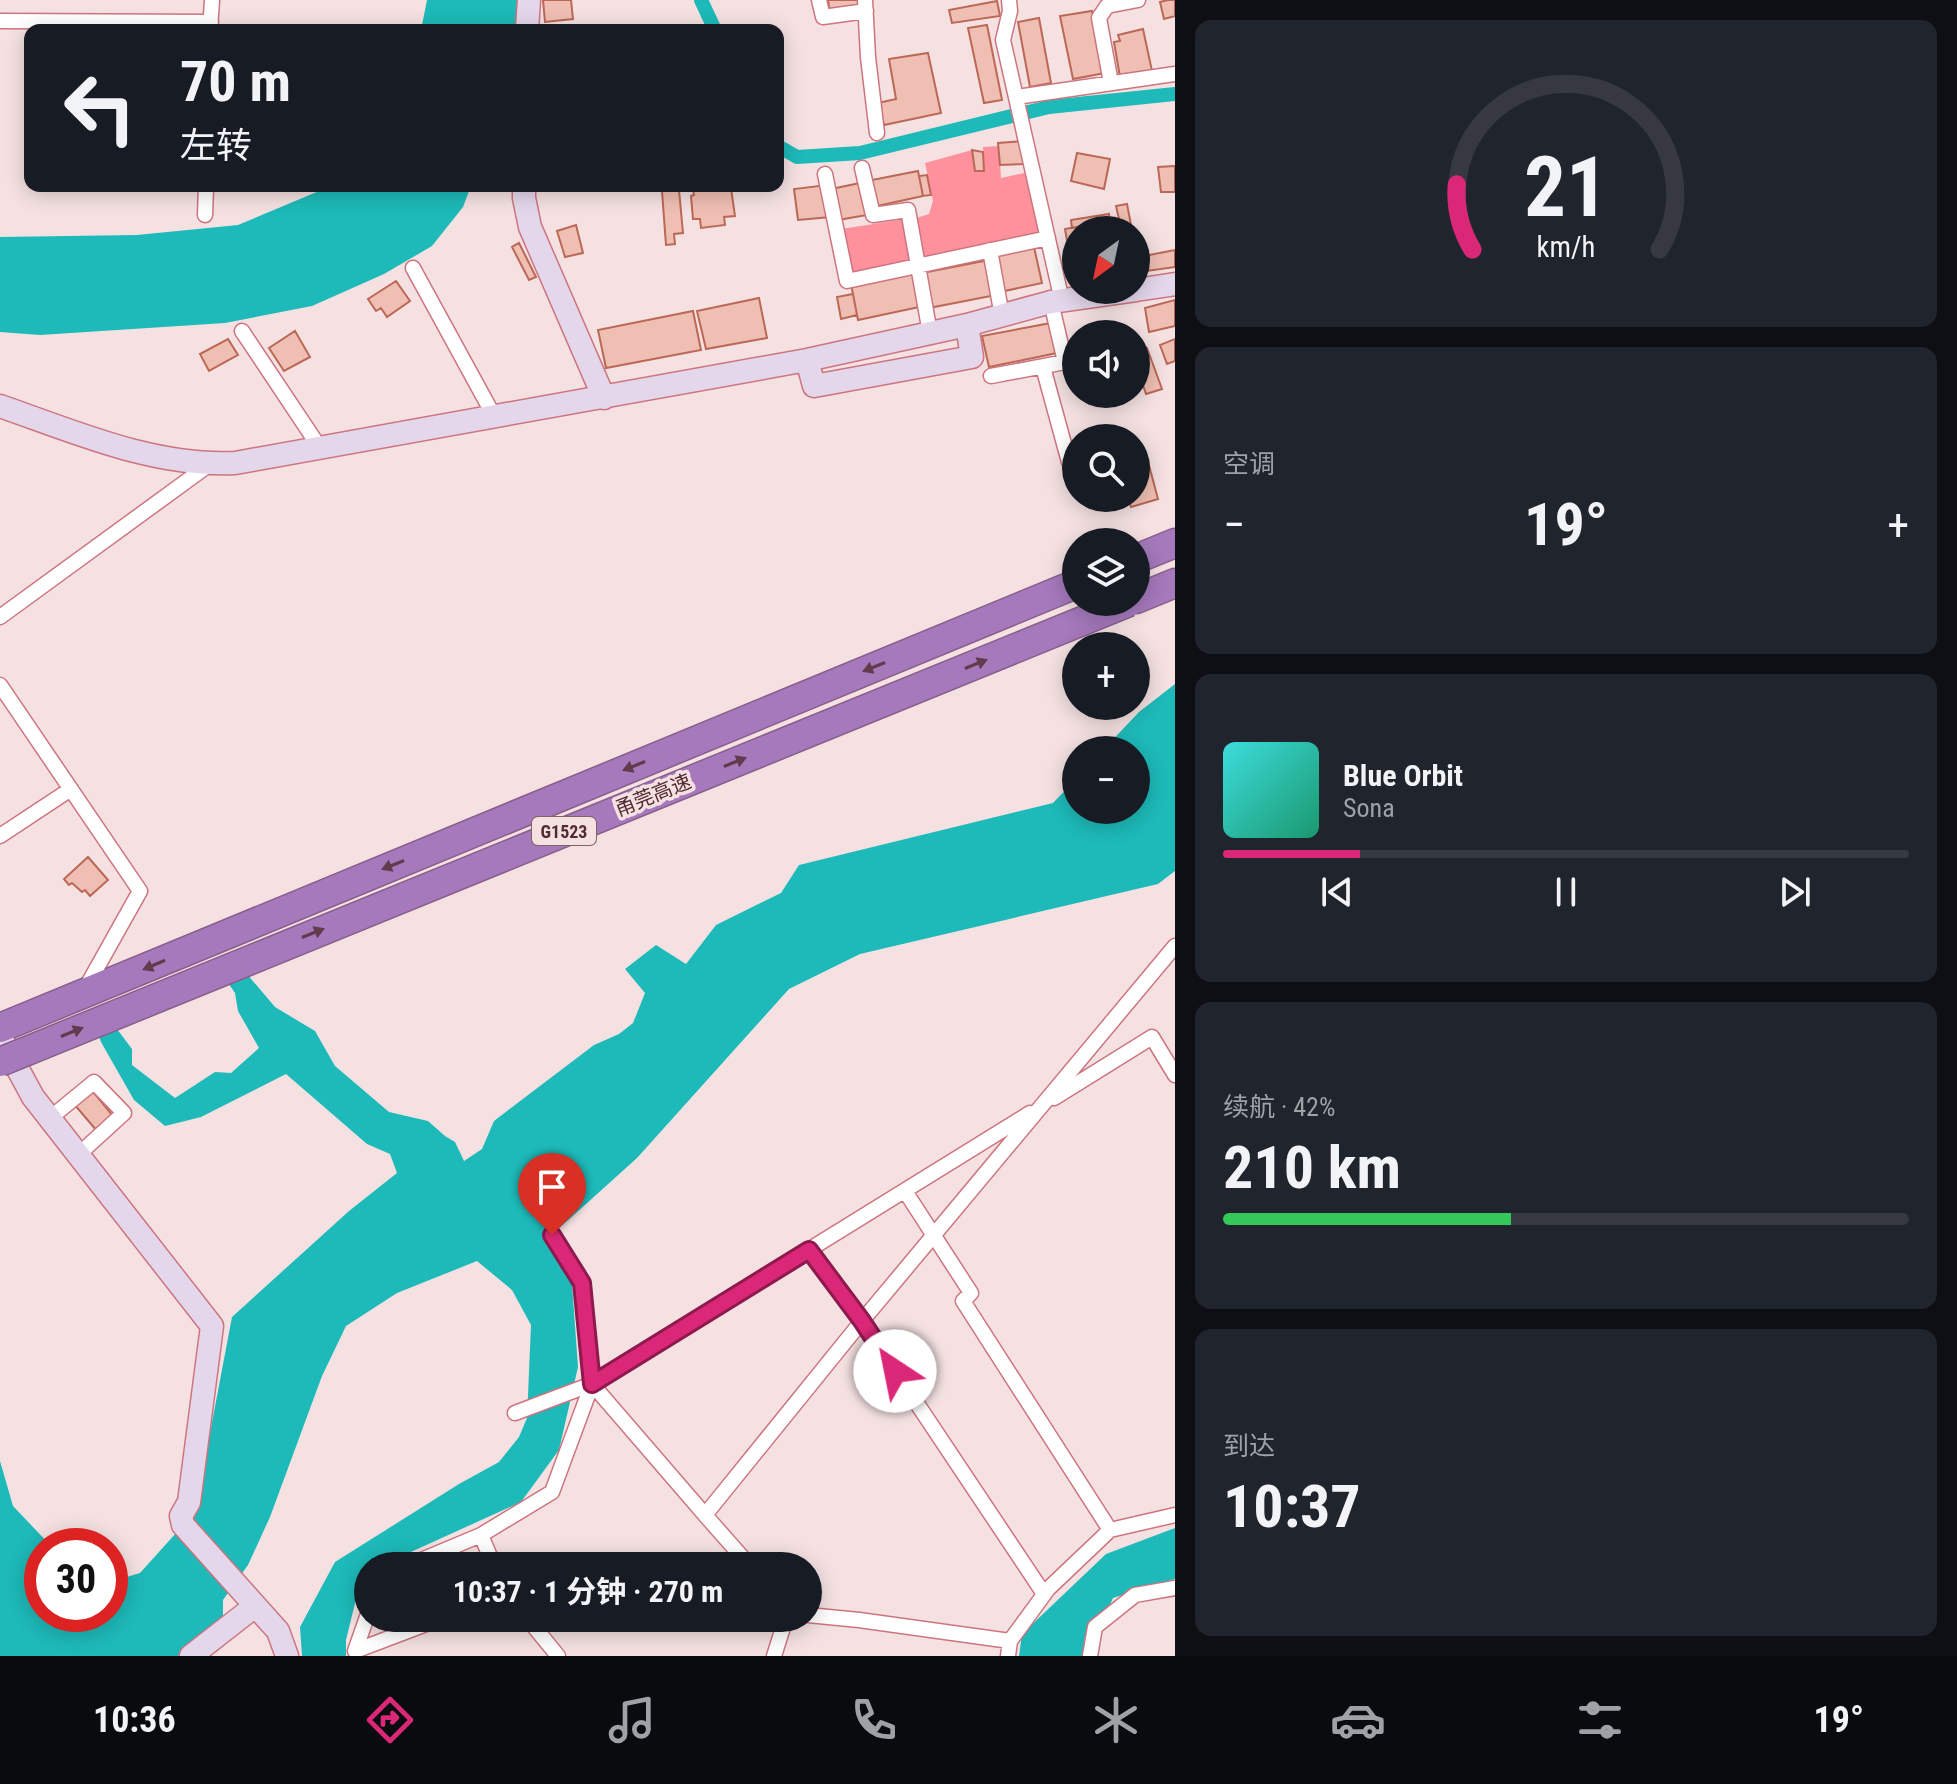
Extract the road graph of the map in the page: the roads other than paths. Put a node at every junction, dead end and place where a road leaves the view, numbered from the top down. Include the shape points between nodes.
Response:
1 (212, 0) edge
2 (529, 0) edge
3 (819, 0) edge
4 (1009, 0) edge
5 (1138, 0) edge
6 (866, 6) edge
7 (0, 21) edge
8 (126, 24) edge
9 (210, 24) edge
10 (527, 24) edge
11 (1175, 74) edge
12 (1111, 83) junction
13 (1017, 101) junction
14 (877, 133) dead end
15 (862, 168) dead end
16 (825, 174) dead end
17 (206, 192) edge
18 (524, 192) edge
19 (205, 215) dead end
20 (1048, 238) junction
21 (990, 250) junction
22 (919, 266) junction
23 (413, 268) dead end
24 (1175, 284) edge
25 (1150, 288) edge
26 (1062, 301) edge
27 (1056, 302) junction
28 (1002, 316) junction
29 (967, 325) junction
30 (242, 331) dead end
31 (930, 333) junction
32 (807, 360) junction
33 (1043, 367) junction
34 (991, 376) dead end
35 (604, 398) junction
36 (0, 406) edge
37 (494, 416) junction
38 (1062, 436) edge
39 (320, 448) junction
40 (210, 464) junction
41 (1175, 543) edge
42 (1150, 553) edge
43 (1175, 583) edge
44 (1062, 590) edge
45 (1150, 593) edge
46 (1095, 616) edge
47 (0, 617) edge
48 (0, 685) edge
49 (71, 789) junction
50 (0, 836) edge
51 (1175, 946) edge
52 (82, 995) junction
53 (0, 1028) edge
54 (0, 1036) edge
55 (0, 1062) edge
56 (1175, 1075) edge
57 (1042, 1105) junction
58 (49, 1119) junction
59 (78, 1155) junction
60 (905, 1191) junction
61 (552, 1235) dead end
62 (934, 1235) junction
63 (809, 1250) junction
64 (862, 1321) junction
65 (592, 1384) junction
66 (519, 1411) dead end
67 (705, 1515) junction
68 (1175, 1515) edge
69 (1110, 1530) junction
70 (481, 1535) junction
71 (440, 1552) edge
72 (488, 1552) edge
73 (738, 1552) edge
74 (1175, 1588) edge
75 (1044, 1594) junction
76 (255, 1606) junction
77 (822, 1616) edge
78 (362, 1632) edge
79 (405, 1632) edge
80 (538, 1632) edge
81 (782, 1632) edge
82 (1009, 1648) edge
83 (191, 1656) edge
84 (287, 1656) edge
85 (558, 1656) edge
86 (774, 1656) edge
87 (1090, 1656) edge

1 - 9 street
2 - 10 street
3 - 6 street via 823,17
4 - 13 street via 1003,40
5 - 12 street via 1107,6 1099,18
6 - 14 street
7 - 8 street
11 - 12 street
12 - 13 street
13 - 20 street
15 - 22 street via 873,215 908,210
16 - 22 street via 847,281
17 - 19 street
18 - 35 street via 530,227
20 - 21 street
20 - 27 street
21 - 22 street
21 - 28 street
22 - 31 street
23 - 37 street
24 - 25 street
26 - 27 street
27 - 28 street
27 - 33 street via 1065,362
28 - 29 street
29 - 31 street
29 - 32 street via 972,357 814,386
30 - 39 street
31 - 32 street
32 - 35 street
33 - 34 street
33 - 38 street
35 - 37 street
36 - 40 street via 124,449
37 - 39 street
39 - 40 street
40 - 47 street
41 - 42 highway
43 - 45 highway
44 -> 52 highway, 甬莞高速 / G1523
55 -> 46 highway, 甬莞高速 / G1523, bridge
48 - 49 street
49 - 50 street
49 - 52 street via 140,891
51 - 57 street
52 - 53 highway, 甬莞高速 / G1523
54 - 58 street
56 - 57 street via 1152,1037
57 - 60 street
57 - 62 street
58 - 59 street
58 - 59 street via 94,1082 124,1113
59 - 76 street via 212,1326 189,1502 181,1516 183,1525
60 - 62 street
60 - 63 street
61 - 65 street via 582,1283
62 - 64 street
62 - 69 street via 971,1293 963,1301
63 - 64 street
63 - 65 street
64 - 67 street
64 - 75 street
65 - 66 street
65 - 67 street
65 - 70 street via 552,1492
67 - 73 street
68 - 69 street
69 - 75 street
70 - 71 street
70 - 72 street
74 - 87 street via 1135,1595 1095,1627
75 - 82 street
76 - 83 street
76 - 84 street via 278,1631
77 - 82 street
78 - 79 street via 355,1651
80 - 85 street
81 - 86 street

